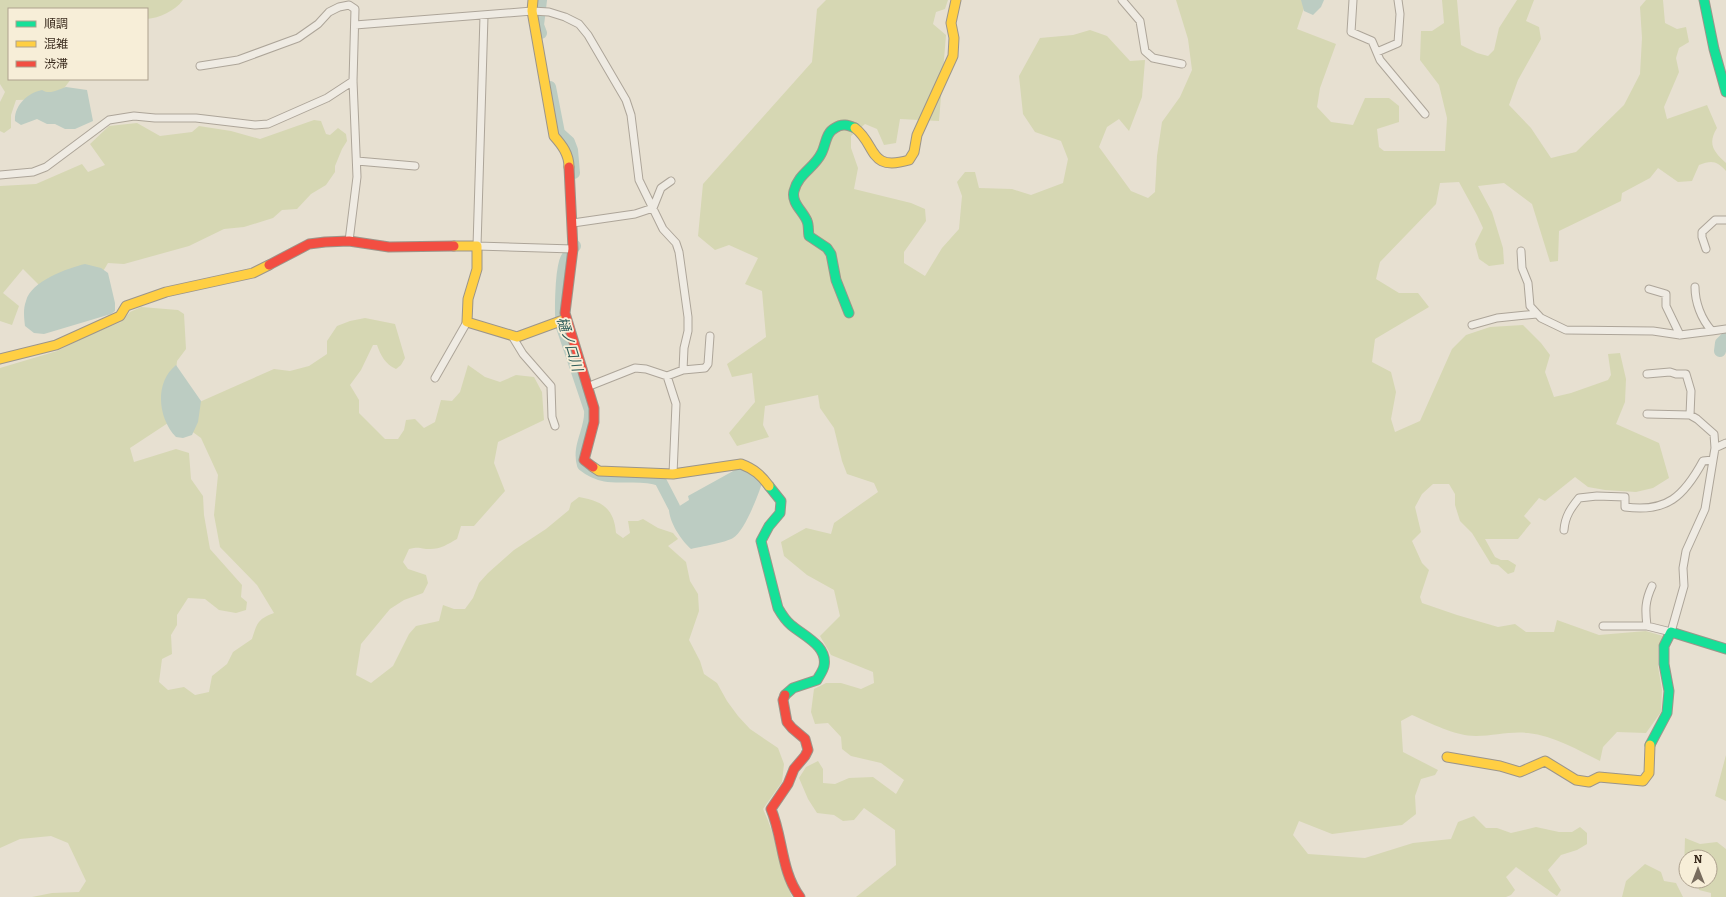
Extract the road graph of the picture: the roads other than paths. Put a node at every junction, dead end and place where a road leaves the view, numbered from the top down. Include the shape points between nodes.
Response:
1 (533, 0) edge
2 (956, 0) edge
3 (1122, 0) edge
4 (1353, 0) edge
5 (1398, 0) edge
6 (1704, 0) edge
7 (532, 11) junction
8 (484, 16) junction
9 (355, 25) junction
10 (1377, 52) junction
11 (1182, 64) dead end
12 (200, 66) dead end
13 (354, 81) junction
14 (1726, 92) edge
15 (1425, 114) dead end
16 (357, 161) junction
17 (415, 166) dead end
18 (0, 175) edge
19 (671, 181) dead end
20 (653, 208) junction
21 (1726, 220) edge
22 (573, 223) junction
23 (349, 241) junction
24 (477, 246) junction
25 (572, 249) junction
26 (1706, 249) dead end
27 (1521, 251) dead end
28 (1695, 287) dead end
29 (1648, 289) dead end
30 (849, 313) dead end
31 (1537, 314) junction
32 (566, 319) junction
33 (467, 322) junction
34 (1472, 325) dead end
35 (1726, 329) edge
36 (1712, 330) junction
37 (1680, 335) junction
38 (512, 336) junction
39 (710, 336) dead end
40 (0, 359) edge
41 (683, 370) junction
42 (1647, 374) dead end
43 (666, 376) junction
44 (435, 378) dead end
45 (587, 387) junction
46 (1647, 414) dead end
47 (1690, 415) junction
48 (556, 426) dead end
49 (1726, 443) edge
50 (1715, 448) junction
51 (1713, 460) junction
52 (673, 474) junction
53 (1564, 530) dead end
54 (1652, 586) dead end
55 (1603, 626) dead end
56 (1647, 626) junction
57 (1671, 632) junction
58 (1726, 649) edge
59 (1447, 757) dead end
60 (800, 897) edge

1 - 7 street
2 - 30 street via 951,23 954,38 953,56 917,135 914,152 909,160 900,163 880,160 873,155 856,129 840,125 829,133 822,155 796,184 794,199 807,221 810,236 831,254 836,280
3 - 11 street via 1140,21 1145,51 1154,58
4 - 10 street via 1352,32 1372,41
5 - 10 street via 1398,44
6 - 14 street
7 - 8 street
7 - 20 street via 566,17 580,24 588,35 626,100 631,115 639,180
7 - 22 street via 554,136 563,147 569,161
8 - 9 street
8 - 24 street
9 - 12 street via 355,9 349,6 339,7 329,12 318,24 298,38 238,60
9 - 13 street
10 - 15 street via 1380,60
13 - 16 street
13 - 18 street via 327,98 268,124 134,116 109,120 46,167 33,172
16 - 17 street
16 - 23 street via 358,177
19 - 20 street via 661,188
20 - 22 street via 635,214
20 - 41 street via 663,229 676,243 679,252 688,317
21 - 26 street via 1715,220 1702,232
22 - 25 street
23 - 24 street via 389,247
23 - 40 street via 309,244 253,273 166,292 126,306 120,316 56,345
24 - 25 street
24 - 33 street via 476,269 468,298
25 - 32 street via 564,313
27 - 31 street via 1530,306
28 - 36 street via 1697,304
29 - 37 street via 1666,294 1666,306
31 - 34 street via 1497,318
31 - 37 street via 1566,330 1653,331
32 - 38 street via 517,337
32 - 45 street
33 - 38 street
33 - 44 street
35 - 36 street
36 - 37 street
38 - 48 street via 523,354 551,386 552,417
39 - 41 street via 708,364 705,368
41 - 43 street
42 - 47 street via 1686,374 1691,391
43 - 45 street via 635,368
43 - 52 street via 676,404
45 - 52 street via 594,408 594,422 584,460 599,471
46 - 47 street
47 - 50 street via 1714,434
49 - 50 street
50 - 51 street
51 - 53 street via 1703,461 1693,480 1680,494 1666,504 1653,508 1625,507 1625,497 1579,498 1565,520
51 - 57 street via 1705,509 1686,551 1683,568 1684,586
52 - 60 street via 741,464 761,475 780,501 780,513 761,540 778,608 784,618 817,645 825,659 824,668 817,680 790,689 783,696 787,722 805,738 808,750 794,768 789,782 771,809 791,878
54 - 56 street via 1646,598
55 - 56 street
56 - 57 street
57 - 58 street
57 - 59 street via 1664,646 1669,691 1667,713 1649,747 1649,773 1643,781 1599,777 1588,782 1576,780 1545,761 1520,772

